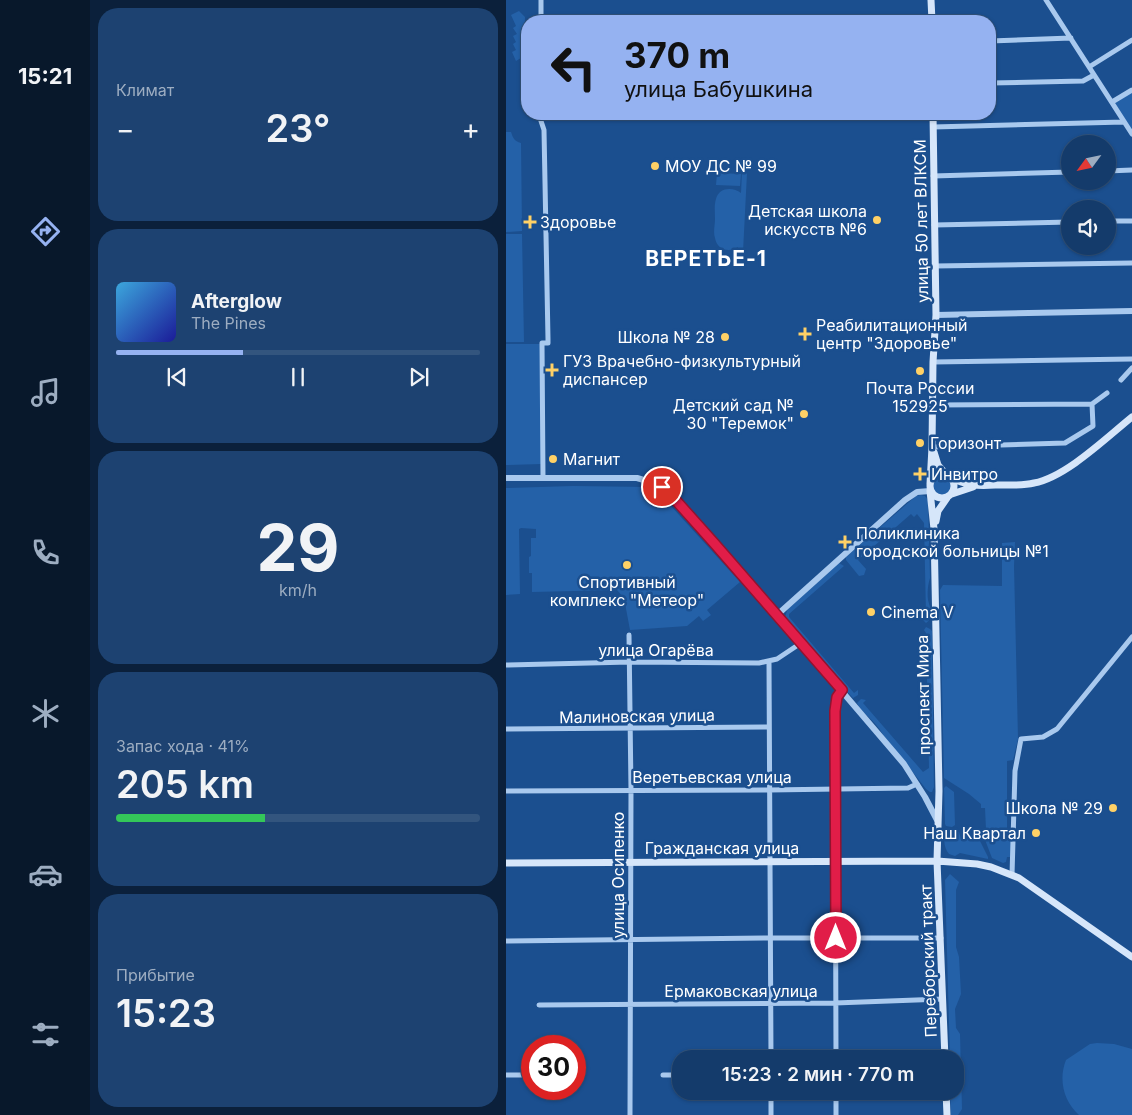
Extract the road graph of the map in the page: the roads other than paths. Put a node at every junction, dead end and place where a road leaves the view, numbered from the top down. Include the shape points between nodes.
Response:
1 (541, 0) edge
2 (931, 0) edge
3 (1046, 0) edge
4 (541, 15) edge
5 (932, 15) edge
6 (1071, 38) junction
7 (1132, 40) edge
8 (996, 41) edge
9 (1090, 67) junction
10 (1094, 75) junction
11 (996, 83) edge
12 (1132, 90) edge
13 (1112, 102) junction
14 (541, 120) edge
15 (933, 120) edge
16 (1124, 122) junction
17 (933, 127) junction
18 (1132, 134) edge
19 (1132, 170) edge
20 (1116, 171) edge
21 (1061, 172) edge
22 (934, 176) junction
23 (1116, 221) edge
24 (1132, 221) edge
25 (1061, 222) edge
26 (934, 224) junction
27 (1132, 263) edge
28 (935, 266) junction
29 (1132, 311) edge
30 (936, 315) junction
31 (1132, 359) edge
32 (933, 362) junction
33 (1132, 368) edge
34 (1121, 380) dead end
35 (1107, 393) dead end
36 (1092, 404) junction
37 (933, 405) junction
38 (1132, 417) edge
39 (932, 447) junction
40 (948, 476) junction
41 (506, 478) edge
42 (543, 478) junction
43 (978, 486) junction
44 (930, 488) junction
45 (949, 496) junction
46 (934, 529) junction
47 (777, 615) junction
48 (629, 635) dead end
49 (1132, 637) edge
50 (801, 643) junction
51 (630, 662) junction
52 (769, 662) junction
53 (506, 665) edge
54 (842, 690) junction
55 (768, 727) junction
56 (630, 729) junction
57 (506, 730) edge
58 (917, 784) junction
59 (836, 789) junction
60 (631, 790) junction
61 (769, 790) junction
62 (506, 791) edge
63 (922, 791) junction
64 (939, 791) junction
65 (938, 822) junction
66 (769, 861) junction
67 (836, 861) junction
68 (937, 861) junction
69 (630, 862) junction
70 (506, 863) edge
71 (1012, 874) junction
72 (770, 938) junction
73 (836, 938) junction
74 (941, 938) junction
75 (630, 940) junction
76 (506, 941) edge
77 (1132, 957) edge
78 (943, 999) junction
79 (770, 1002) junction
80 (835, 1003) junction
81 (630, 1004) junction
82 (539, 1005) dead end
83 (771, 1050) edge
84 (836, 1050) edge
85 (945, 1050) edge
86 (506, 1075) edge
87 (521, 1075) edge
88 (663, 1075) dead end
89 (672, 1075) edge
90 (771, 1100) edge
91 (836, 1100) edge
92 (946, 1100) edge
93 (630, 1115) edge
94 (771, 1115) edge
95 (836, 1115) edge
96 (947, 1115) edge

1 - 4 street
2 - 5 main road
3 - 6 street
6 - 8 street
6 - 9 street
7 - 9 street
9 - 10 street
10 - 11 street via 1083,81
10 - 13 street
12 - 13 street
13 - 16 street
14 - 42 street via 544,130 548,339 542,343
15 - 17 main road, улица 50 лет ВЛКСМ
16 - 17 street
16 - 18 street
17 - 22 main road, улица 50 лет ВЛКСМ
19 - 20 street
21 - 22 street
22 - 26 main road, улица 50 лет ВЛКСМ
23 - 24 street
25 - 26 street
26 - 28 main road, улица 50 лет ВЛКСМ
27 - 28 street
28 - 30 main road, улица 50 лет ВЛКСМ
29 - 30 street
30 - 32 main road, улица 50 лет ВЛКСМ
31 - 32 street
32 - 37 main road, улица 50 лет ВЛКСМ
33 - 34 street
35 - 36 street
36 - 37 street
36 - 39 street via 1093,426 1065,443
37 - 39 main road, улица 50 лет ВЛКСМ
38 - 43 main road via 1065,470 1047,479 1033,484
39 - 40 main road, улица 50 лет ВЛКСМ via 937,462
39 - 44 main road, улица 50 лет ВЛКСМ
40 - 43 main road via 961,483
40 - 44 main road via 934,476
40 - 45 main road, улица 50 лет ВЛКСМ via 954,486
41 - 42 street
42 - 47 street via 636,478 658,485 676,500
43 - 45 main road
44 - 45 main road via 938,498
44 - 46 main road, проспект Мира
44 - 47 street via 905,500
45 - 46 main road, проспект Мира via 938,511
46 - 64 main road, проспект Мира
47 - 50 street
48 - 51 street, улица Осипенко
49 - 71 street via 1057,729 1043,737 1021,739 1015,770
50 - 52 street, улица Огарёва
50 - 54 street
51 - 52 street, улица Огарёва
51 - 53 street, улица Огарёва
51 - 56 street, улица Осипенко
52 - 55 street
54 - 58 street
54 - 59 street via 837,697 835,711
55 - 56 street, Малиновская улица
55 - 61 street
56 - 57 street, Малиновская улица
56 - 60 street, улица Осипенко
58 - 59 street, Веретьевская улица via 908,788
58 - 63 street
59 - 61 street, Веретьевская улица
59 - 67 street
60 - 61 street, Веретьевская улица
60 - 62 street, Веретьевская улица
60 - 69 street, улица Осипенко
61 - 66 street
63 - 64 street via 933,799
63 - 65 street
64 - 65 main road, проспект Мира
65 - 68 main road, проспект Мира
66 - 67 main road, Гражданская улица
66 - 69 main road, Гражданская улица
66 - 72 street
67 - 68 main road, Гражданская улица
67 - 73 street
68 - 71 main road, Гражданская улица via 977,864
68 - 74 main road, Переборский тракт
69 - 70 main road, Гражданская улица
69 - 75 street, улица Осипенко
71 - 77 main road, Гражданская улица
72 - 73 street
72 - 75 street
72 - 79 street
73 - 74 street
73 - 80 street
74 - 78 main road, Переборский тракт
75 - 76 street
75 - 81 street, улица Осипенко
78 - 80 street, Ермаковская улица
78 - 85 main road, Переборский тракт
79 - 80 street, Ермаковская улица
79 - 81 street, Ермаковская улица
79 - 83 street
80 - 84 street
81 - 82 street, Ермаковская улица
81 - 93 street, улица Осипенко
86 - 87 street
88 - 89 street
90 - 94 street
91 - 95 street
92 - 96 main road

